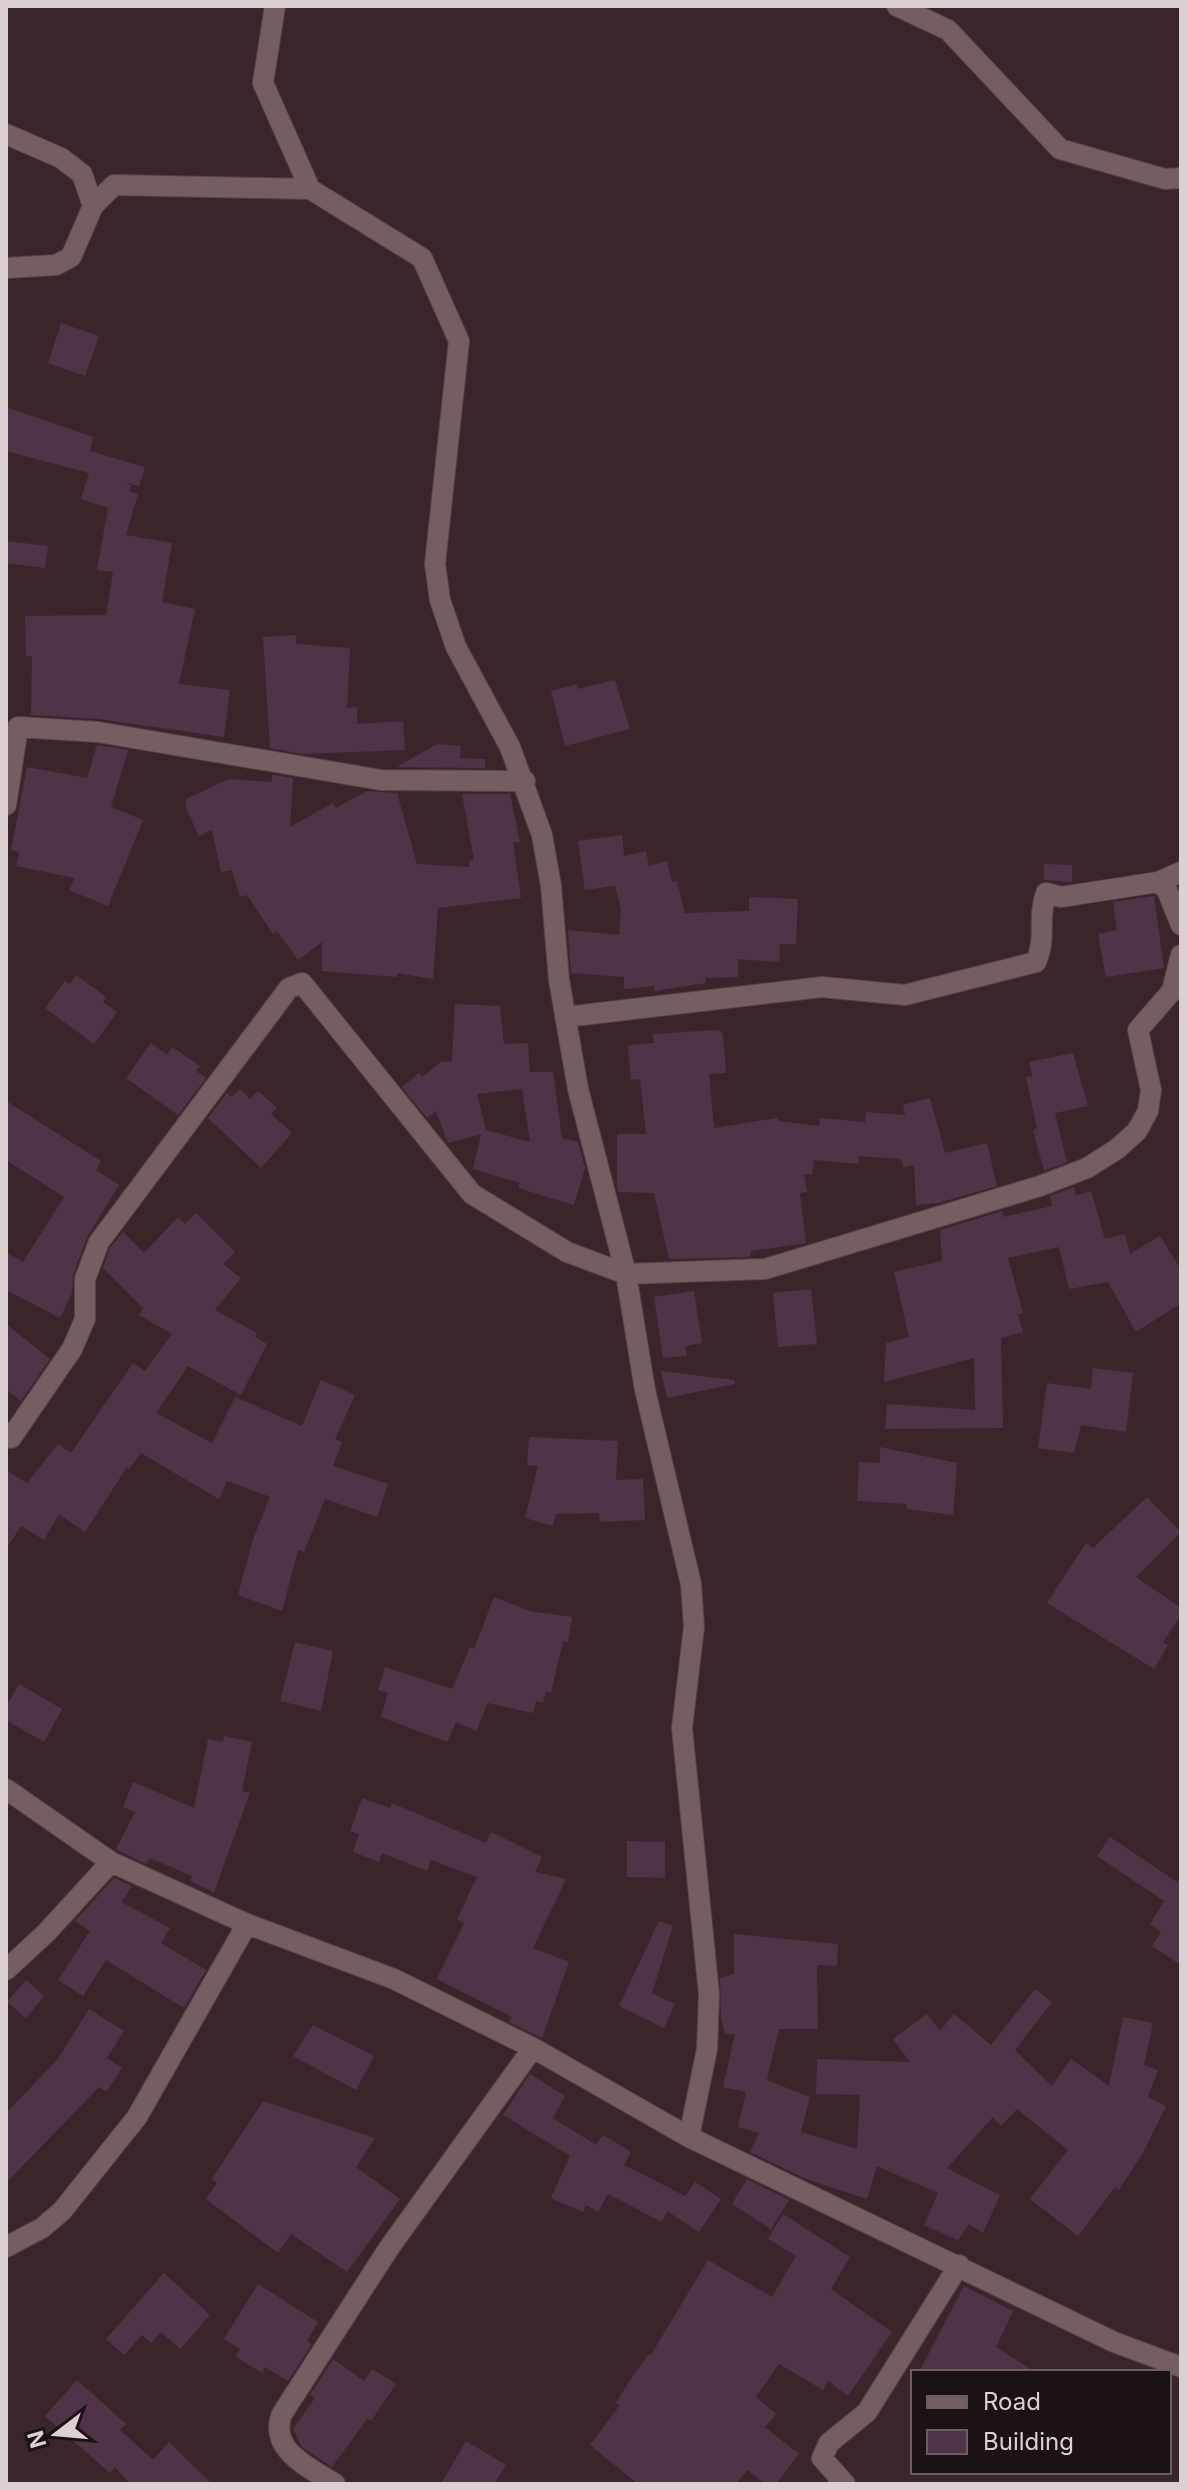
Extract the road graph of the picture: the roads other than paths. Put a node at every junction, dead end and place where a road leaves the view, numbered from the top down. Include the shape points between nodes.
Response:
1 (275, 6) edge
2 (897, 6) edge
3 (6, 134) edge
4 (1181, 178) edge
5 (310, 189) junction
6 (93, 206) junction
7 (6, 268) edge
8 (525, 781) junction
9 (6, 805) edge
10 (1181, 872) edge
11 (1158, 882) junction
12 (1181, 925) edge
13 (1181, 955) edge
14 (565, 1017) junction
15 (626, 1274) junction
16 (6, 1433) edge
17 (6, 1789) edge
18 (111, 1862) junction
19 (247, 1924) junction
20 (6, 1970) edge
21 (533, 2048) junction
22 (689, 2137) junction
23 (6, 2247) edge
24 (959, 2265) junction
25 (1181, 2367) edge
26 (335, 2484) edge
27 (845, 2484) edge

1 - 5 street via 263,83
2 - 4 street via 948,30 1060,149 1165,179
3 - 6 street via 61,158 82,174
5 - 6 street via 114,185
5 - 8 street via 422,258 459,341 435,564 440,600 456,647
6 - 7 street via 71,257 56,265
8 - 9 street via 381,780 98,732 18,727
8 - 14 street via 551,886
10 - 11 street
11 - 12 street via 1167,890
11 - 14 street via 1061,897 1046,893 1040,910 1044,944 1036,962 933,989 905,995 822,987
13 - 15 street via 1172,991 1138,1030 1151,1090 1148,1111 1137,1131 1087,1168 765,1269
14 - 15 street
15 - 16 street via 567,1252 472,1194 302,983 289,988 99,1242 85,1279 85,1319 72,1349 11,1438
15 - 22 street via 645,1390 691,1584 682,1728 709,1994 707,2049
17 - 18 street
18 - 19 street
18 - 20 street
19 - 21 street via 394,1979
19 - 23 street via 137,2117 62,2211
21 - 22 street
21 - 26 street via 389,2248 282,2414 276,2429 280,2442
22 - 24 street
24 - 25 street via 1114,2342
24 - 27 street via 867,2412 829,2443 822,2458

